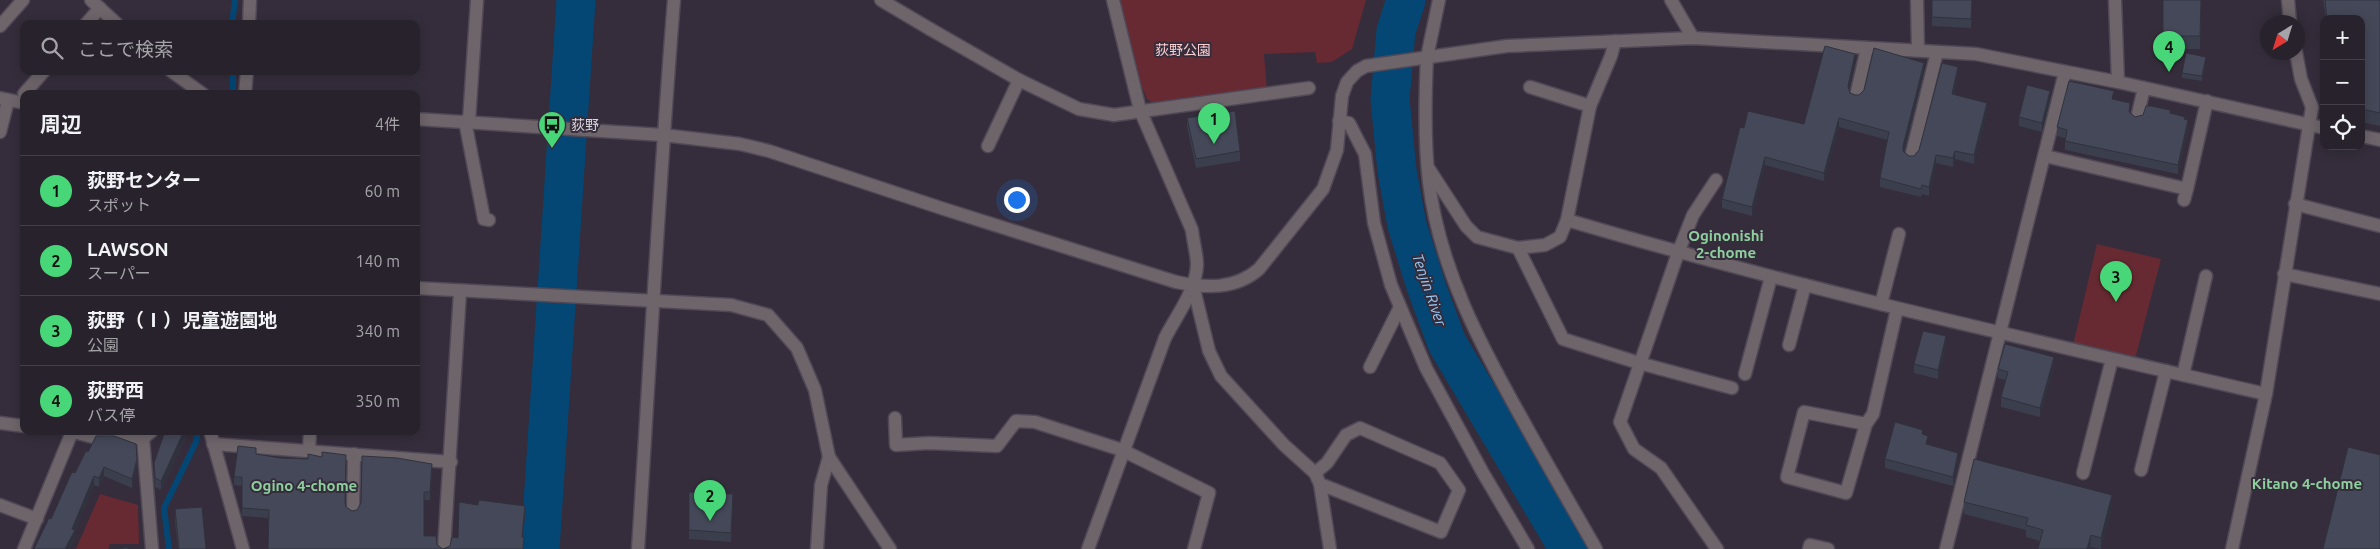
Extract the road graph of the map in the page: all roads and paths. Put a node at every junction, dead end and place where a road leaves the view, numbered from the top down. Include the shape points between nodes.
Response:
1 (23, 0) edge
2 (250, 0) edge
3 (477, 0) edge
4 (674, 0) edge
5 (881, 0) edge
6 (1113, 0) edge
7 (1439, 0) edge
8 (1672, 0) edge
9 (1917, 0) edge
10 (2115, 0) edge
11 (2288, 0) edge
12 (96, 3) edge
13 (2289, 15) edge
14 (88, 20) edge
15 (113, 20) edge
16 (249, 20) edge
17 (0, 26) edge
18 (1692, 38) junction
19 (1615, 41) junction
20 (1868, 48) junction
21 (1918, 50) junction
22 (1938, 52) junction
23 (1428, 57) junction
24 (2297, 60) edge
25 (2065, 72) junction
26 (40, 75) edge
27 (176, 75) edge
28 (246, 75) edge
29 (1019, 80) junction
30 (2118, 82) junction
31 (1530, 87) dead end
32 (1309, 88) dead end
33 (2144, 88) junction
34 (25, 90) edge
35 (197, 90) edge
36 (245, 90) edge
37 (1856, 96) edge
38 (16, 99) edge
39 (2207, 101) junction
40 (1590, 106) junction
41 (1140, 110) junction
42 (2137, 118) edge
43 (420, 119) edge
44 (467, 121) junction
45 (1339, 121) junction
46 (2310, 125) junction
47 (2320, 127) edge
48 (0, 132) edge
49 (663, 135) junction
50 (2365, 137) edge
51 (2380, 140) edge
52 (988, 146) dead end
53 (2045, 156) junction
54 (1911, 157) edge
55 (1427, 167) junction
56 (1716, 180) dead end
57 (2296, 204) junction
58 (483, 220) dead end
59 (1566, 220) junction
60 (2380, 226) edge
61 (1899, 234) dead end
62 (1518, 248) junction
63 (1678, 253) junction
64 (2284, 274) junction
65 (1771, 276) junction
66 (2206, 276) dead end
67 (1193, 285) junction
68 (1805, 285) junction
69 (420, 288) edge
70 (460, 292) junction
71 (2380, 294) edge
72 (654, 302) junction
73 (1881, 304) junction
74 (1400, 306) junction
75 (1897, 309) junction
76 (2001, 333) junction
77 (1790, 345) dead end
78 (2112, 359) junction
79 (1639, 363) junction
80 (1370, 367) dead end
81 (2166, 371) junction
82 (1746, 374) dead end
83 (2183, 375) junction
84 (1732, 388) dead end
85 (2266, 394) junction
86 (895, 418) dead end
87 (0, 423) edge
88 (1866, 424) junction
89 (20, 426) edge
90 (69, 435) edge
91 (148, 435) edge
92 (310, 435) edge
93 (212, 437) edge
94 (1122, 450) junction
95 (309, 451) junction
96 (354, 454) junction
97 (829, 457) junction
98 (451, 462) junction
99 (2141, 470) dead end
100 (2083, 473) dead end
101 (1318, 478) junction
102 (0, 505) edge
103 (353, 511) edge
104 (37, 519) junction
105 (24, 549) edge
106 (152, 549) edge
107 (243, 549) edge
108 (444, 549) edge
109 (638, 549) edge
110 (817, 549) edge
111 (890, 549) edge
112 (1088, 549) edge
113 (1194, 549) edge
114 (1330, 549) edge
115 (1528, 549) edge
116 (1596, 549) edge
117 (1717, 549) edge
118 (1809, 549) edge
119 (1828, 549) edge
120 (1946, 549) edge
121 (2232, 549) edge

1 - 17 street
2 - 16 street
3 - 44 street
4 - 49 street
5 - 29 street
6 - 41 street
7 - 23 street
8 - 18 street
9 - 21 street
10 - 30 street
11 - 13 street
12 - 14 street
12 - 15 street
18 - 19 street
18 - 20 street
19 - 23 street via 1508,46
19 - 40 street
20 - 21 street
20 - 37 street
21 - 22 street
22 - 25 street via 1976,54
22 - 54 street
23 - 45 street via 1366,66 1347,82
23 - 55 street via 1424,123
24 - 46 street via 2312,107
25 - 30 street
25 - 53 street
26 - 34 street
27 - 35 street
28 - 36 street
29 - 41 street via 1079,109 1114,116
29 - 52 street
30 - 33 street
31 - 40 street
32 - 41 street
33 - 39 street
33 - 42 street
38 - 48 street
39 - 46 street
39 - 53 street via 2186,194
40 - 59 street
41 - 67 street via 1192,230 1197,266
43 - 44 street
44 - 49 street
44 - 58 street
45 - 67 street via 1337,150 1323,189 1259,269 1248,278 1230,284 1216,287
45 - 74 street via 1349,123 1365,154 1374,223
46 - 47 street
46 - 57 street
49 - 67 street via 769,150 944,209
49 - 72 street
50 - 51 street
53 - 76 street
55 - 62 street via 1476,237
55 - 116 street via 1441,241 1466,314 1496,374
56 - 63 street via 1693,215
57 - 60 street
57 - 64 street
59 - 62 street via 1560,237 1545,245
59 - 63 street
61 - 73 street
62 - 79 street via 1564,339
63 - 65 street
63 - 79 street
64 - 71 street
64 - 85 street
65 - 68 street
65 - 82 street
66 - 83 street
67 - 94 street via 1165,338
67 - 101 street via 1209,351 1221,376
68 - 73 street
68 - 77 street
69 - 70 street
70 - 72 street
70 - 98 street
72 - 97 street via 731,305 768,315 797,348 815,390
72 - 109 street
73 - 75 street
74 - 80 street
74 - 115 street via 1426,368
75 - 76 street
75 - 88 street via 1873,414
76 - 78 street
76 - 120 street
78 - 81 street
78 - 100 street
79 - 84 street
79 - 117 street via 1620,422 1634,449 1661,468
81 - 83 street
81 - 99 street
83 - 85 street
85 - 121 street
86 - 94 street via 896,445 997,446 1016,421 1035,422
87 - 89 street
88 - 88 street via 1804,412 1787,477 1846,493
90 - 104 street
91 - 106 street
92 - 95 street
93 - 95 street
93 - 107 street
94 - 112 street
94 - 113 street via 1209,493
95 - 96 street
96 - 98 street
96 - 103 street
97 - 110 street via 821,485
97 - 111 street
98 - 108 street
101 - 101 street via 1346,435 1360,428 1440,463 1459,490 1441,532
101 - 114 street
102 - 104 street
104 - 105 street
118 - 119 street via 1810,545

